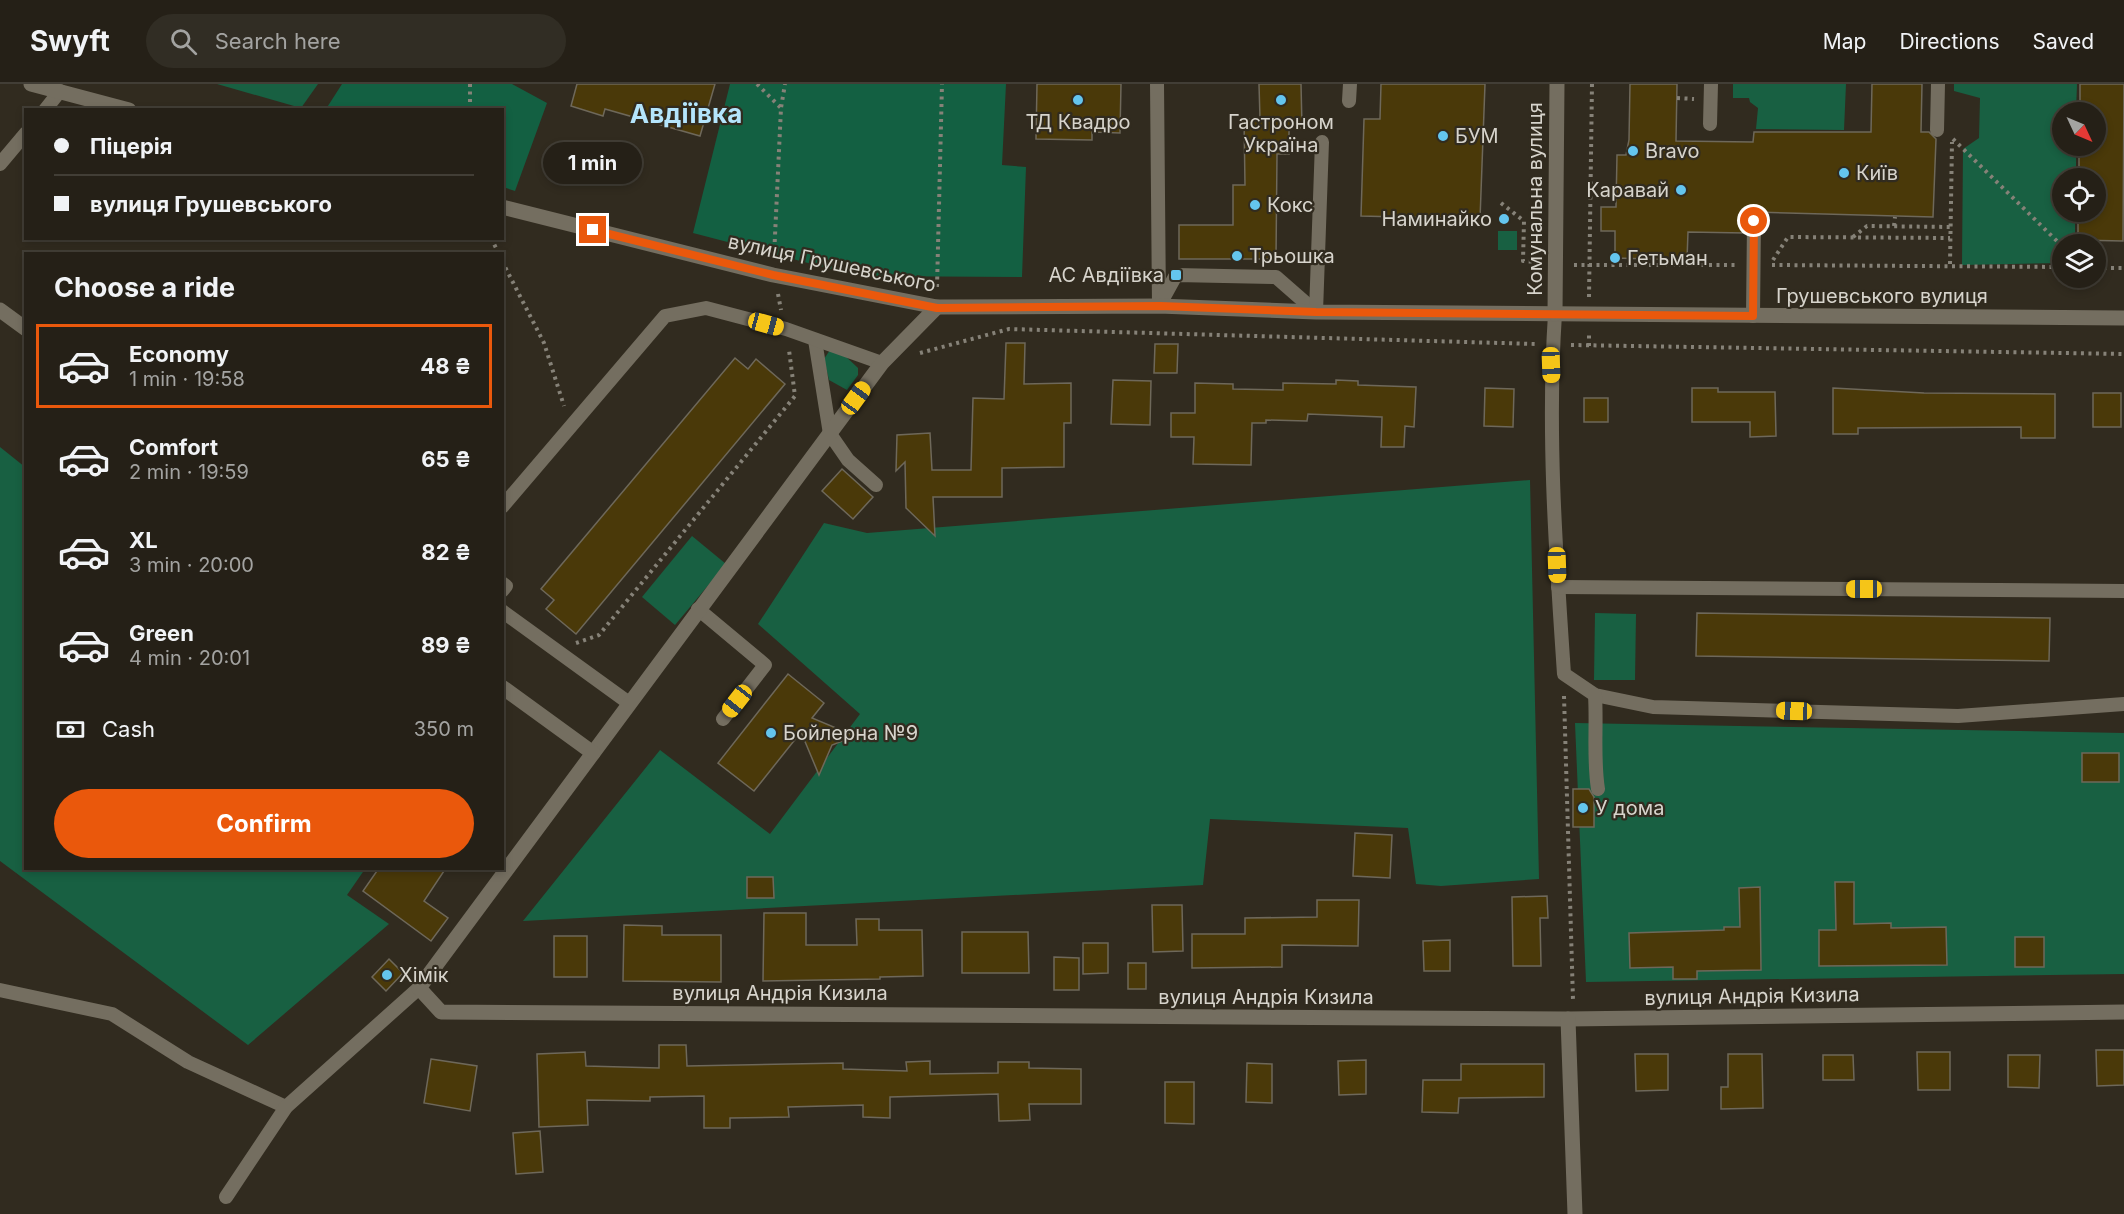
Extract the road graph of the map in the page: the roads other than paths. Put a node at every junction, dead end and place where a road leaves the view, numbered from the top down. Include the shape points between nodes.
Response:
1 (31, 84) edge
2 (1157, 84) edge
3 (1350, 84) edge
4 (1557, 84) edge
5 (1711, 84) edge
6 (1938, 84) edge
7 (60, 92) junction
8 (1349, 101) dead end
9 (47, 108) edge
10 (121, 108) edge
11 (1710, 124) dead end
12 (1937, 130) road end
13 (24, 135) edge
14 (1322, 142) dead end
15 (0, 164) edge
16 (504, 208) edge
17 (1754, 221) dead end
18 (1160, 306) junction
19 (937, 308) junction
20 (0, 310) edge
21 (1316, 312) junction
22 (1556, 314) junction
23 (1753, 316) junction
24 (2124, 318) edge
25 (24, 328) edge
26 (815, 340) junction
27 (882, 363) junction
28 (830, 434) junction
29 (876, 485) dead end
30 (504, 505) edge
31 (1558, 587) junction
32 (2124, 591) edge
33 (698, 609) junction
34 (504, 611) edge
35 (504, 688) edge
36 (1595, 695) junction
37 (629, 704) junction
38 (2124, 704) edge
39 (723, 719) dead end
40 (593, 753) junction
41 (1598, 789) dead end
42 (419, 988) junction
43 (0, 990) edge
44 (2124, 1012) edge
45 (1568, 1019) junction
46 (286, 1107) junction
47 (226, 1197) dead end
48 (1575, 1214) edge

1 - 7 street
2 - 18 lane
3 - 8 lane
4 - 22 street, Комунальна вулиця
5 - 11 lane
6 - 12 lane
7 - 9 lane
7 - 10 street
13 - 15 lane
14 - 21 lane
16 - 19 street, вулиця Грушевського via 773,275
17 - 23 lane
18 - 19 street, вулиця Грушевського
18 - 21 street, вулиця Грушевського
18 - 21 lane via 1176,275 1276,277
19 - 27 street
20 - 25 street
21 - 22 street, Грушевського вулиця
22 - 23 street, Грушевського вулиця
22 - 31 lane via 1551,365
23 - 24 street, Грушевського вулиця
26 - 27 lane
26 - 28 lane
26 - 30 lane via 706,308 665,316
27 - 28 street
28 - 29 lane via 848,460
28 - 33 street
31 - 32 lane
31 - 36 lane via 1564,674
33 - 37 street
33 - 39 lane via 765,665
34 - 37 lane
35 - 40 street
36 - 38 lane via 1653,707 1958,716
36 - 41 lane via 1594,760
37 - 40 street
40 - 42 street
42 - 45 street, вулиця Андрія Кизила via 441,1012
42 - 46 lane
43 - 46 lane via 112,1014 188,1062
44 - 45 street, вулиця Андрія Кизила
45 - 48 street
46 - 47 lane

